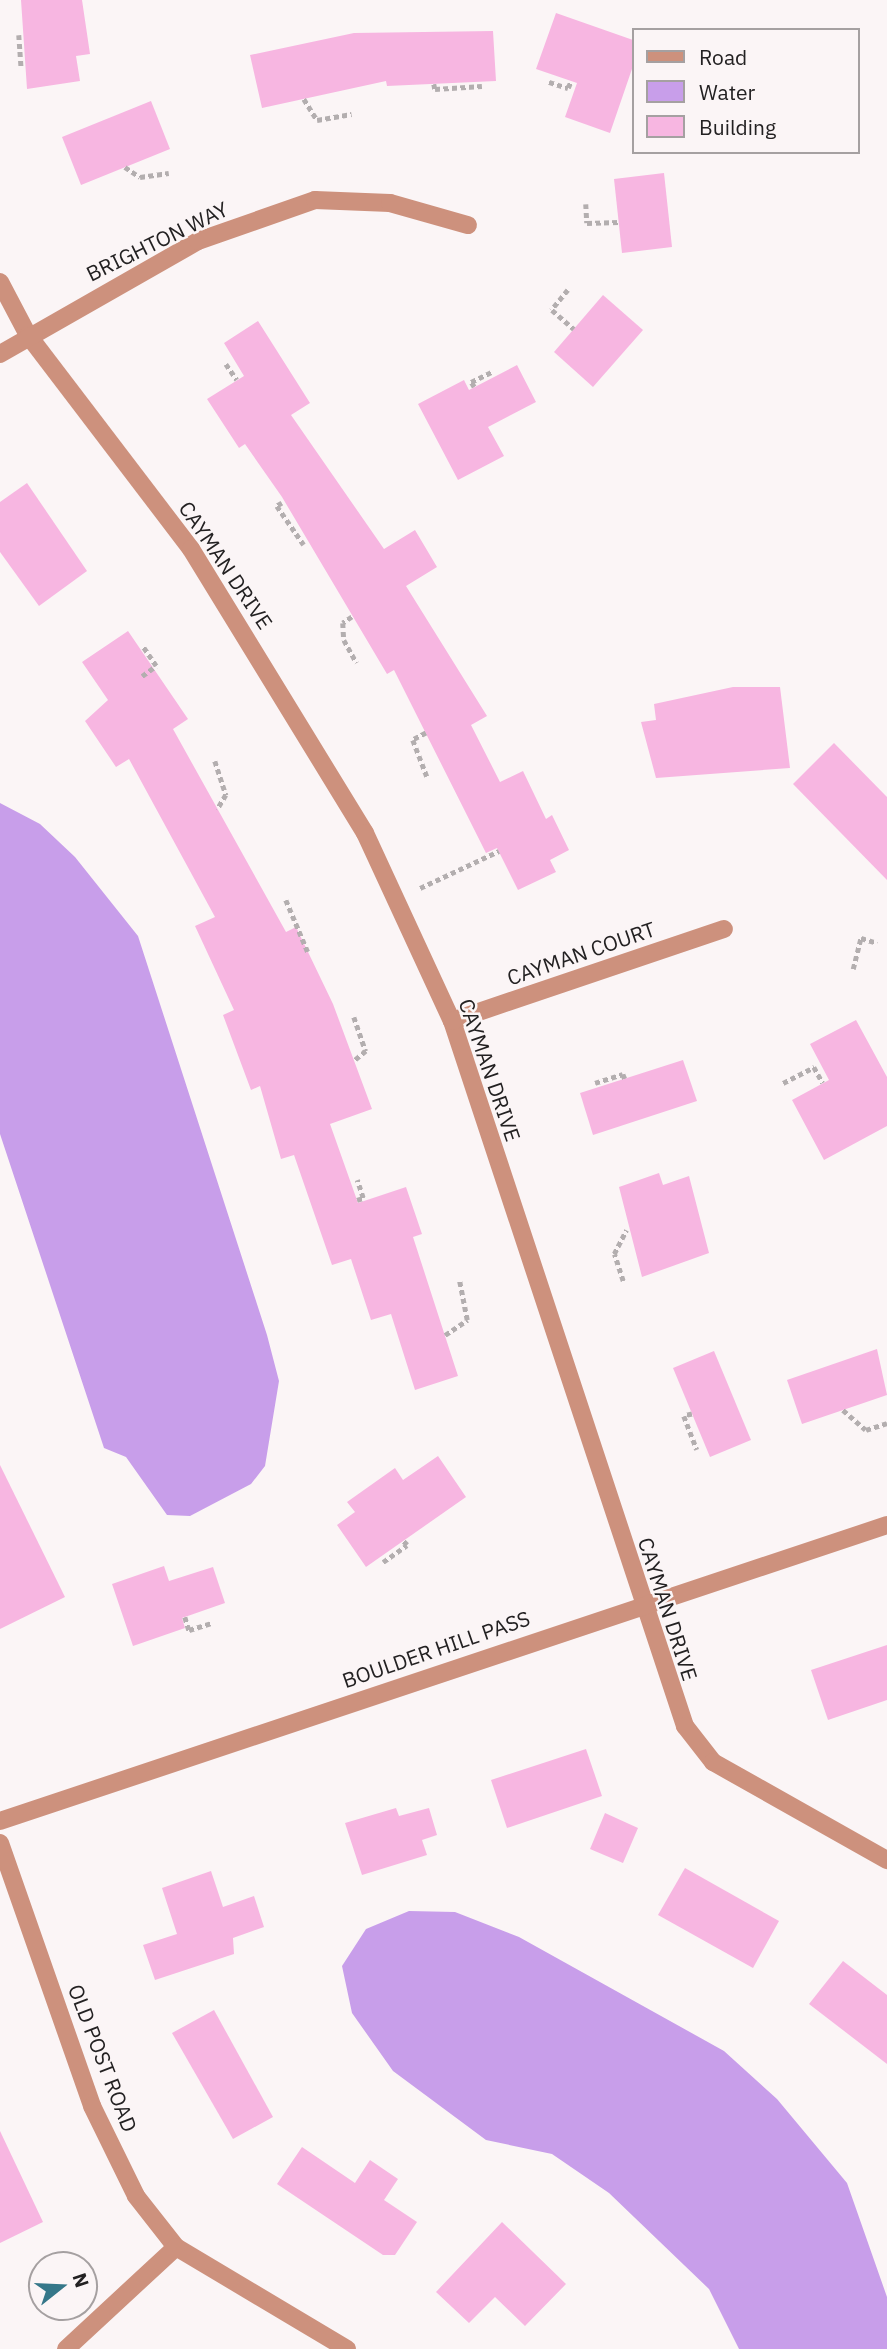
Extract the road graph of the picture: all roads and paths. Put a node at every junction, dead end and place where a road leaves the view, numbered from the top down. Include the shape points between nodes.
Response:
1 (19, 35) dead end
2 (21, 66) dead end
3 (570, 81) dead end
4 (549, 82) dead end
5 (434, 84) dead end
6 (482, 86) dead end
7 (304, 99) dead end
8 (351, 114) dead end
9 (125, 167) dead end
10 (169, 173) dead end
11 (586, 204) dead end
12 (619, 222) dead end
13 (468, 225) dead end
14 (0, 282) edge
15 (568, 290) dead end
16 (574, 329) dead end
17 (27, 335) junction
18 (0, 354) edge
19 (226, 364) dead end
20 (494, 371) dead end
21 (237, 380) dead end
22 (474, 387) dead end
23 (282, 503) dead end
24 (304, 545) dead end
25 (352, 617) dead end
26 (143, 647) dead end
27 (357, 663) dead end
28 (142, 676) dead end
29 (426, 733) dead end
30 (215, 761) dead end
31 (428, 776) dead end
32 (217, 810) dead end
33 (499, 851) dead end
34 (418, 889) dead end
35 (286, 900) dead end
36 (724, 929) dead end
37 (877, 943) dead end
38 (308, 952) dead end
39 (853, 969) dead end
40 (354, 1017) dead end
41 (452, 1021) junction
42 (354, 1061) dead end
43 (625, 1079) dead end
44 (595, 1083) dead end
45 (783, 1083) dead end
46 (823, 1083) dead end
47 (356, 1180) dead end
48 (356, 1200) dead end
49 (626, 1230) dead end
50 (459, 1279) dead end
51 (623, 1282) dead end
52 (445, 1335) dead end
53 (843, 1410) dead end
54 (692, 1413) dead end
55 (887, 1423) edge
56 (696, 1450) dead end
57 (887, 1525) edge
58 (403, 1541) dead end
59 (383, 1562) dead end
60 (642, 1603) junction
61 (185, 1617) dead end
62 (212, 1623) dead end
63 (0, 1821) edge
64 (0, 1843) edge
65 (887, 1860) edge
66 (176, 2247) junction
67 (66, 2349) edge
68 (347, 2349) edge

1 - 2 path
3 - 4 path via 568,88
5 - 6 path via 435,89
7 - 8 path via 317,120
9 - 10 path via 140,177
11 - 12 path via 587,223
13 - 17 street, BRIGHTON WAY via 390,203 315,200 213,234
14 - 17 street, CAYMAN DRIVE
15 - 16 path via 552,310
17 - 18 street, BRIGHTON WAY
17 - 41 street, CAYMAN DRIVE via 191,549 276,682 365,833
19 - 21 path
20 - 22 path via 471,382
23 - 24 path via 277,506
25 - 27 path via 344,623 344,640
26 - 28 path via 156,666
29 - 31 path via 413,740
30 - 32 path via 226,795
33 - 34 path
35 - 38 path
36 - 41 street, CAYMAN COURT
37 - 39 path via 860,938
40 - 42 path via 366,1051
41 - 60 street, CAYMAN DRIVE
43 - 44 path via 623,1074
45 - 46 path via 814,1067
47 - 48 path via 363,1198
49 - 51 path via 614,1254
50 - 52 path via 467,1320
53 - 55 path via 866,1430
54 - 56 path via 684,1416
57 - 60 street, BOULDER HILL PASS
58 - 59 path via 407,1545
60 - 63 street, BOULDER HILL PASS
60 - 65 street, CAYMAN DRIVE via 685,1726 713,1762
61 - 62 path via 189,1630
64 - 66 street, OLD POST ROAD via 92,2106 136,2196
66 - 67 street
66 - 68 street, OLD POST ROAD

